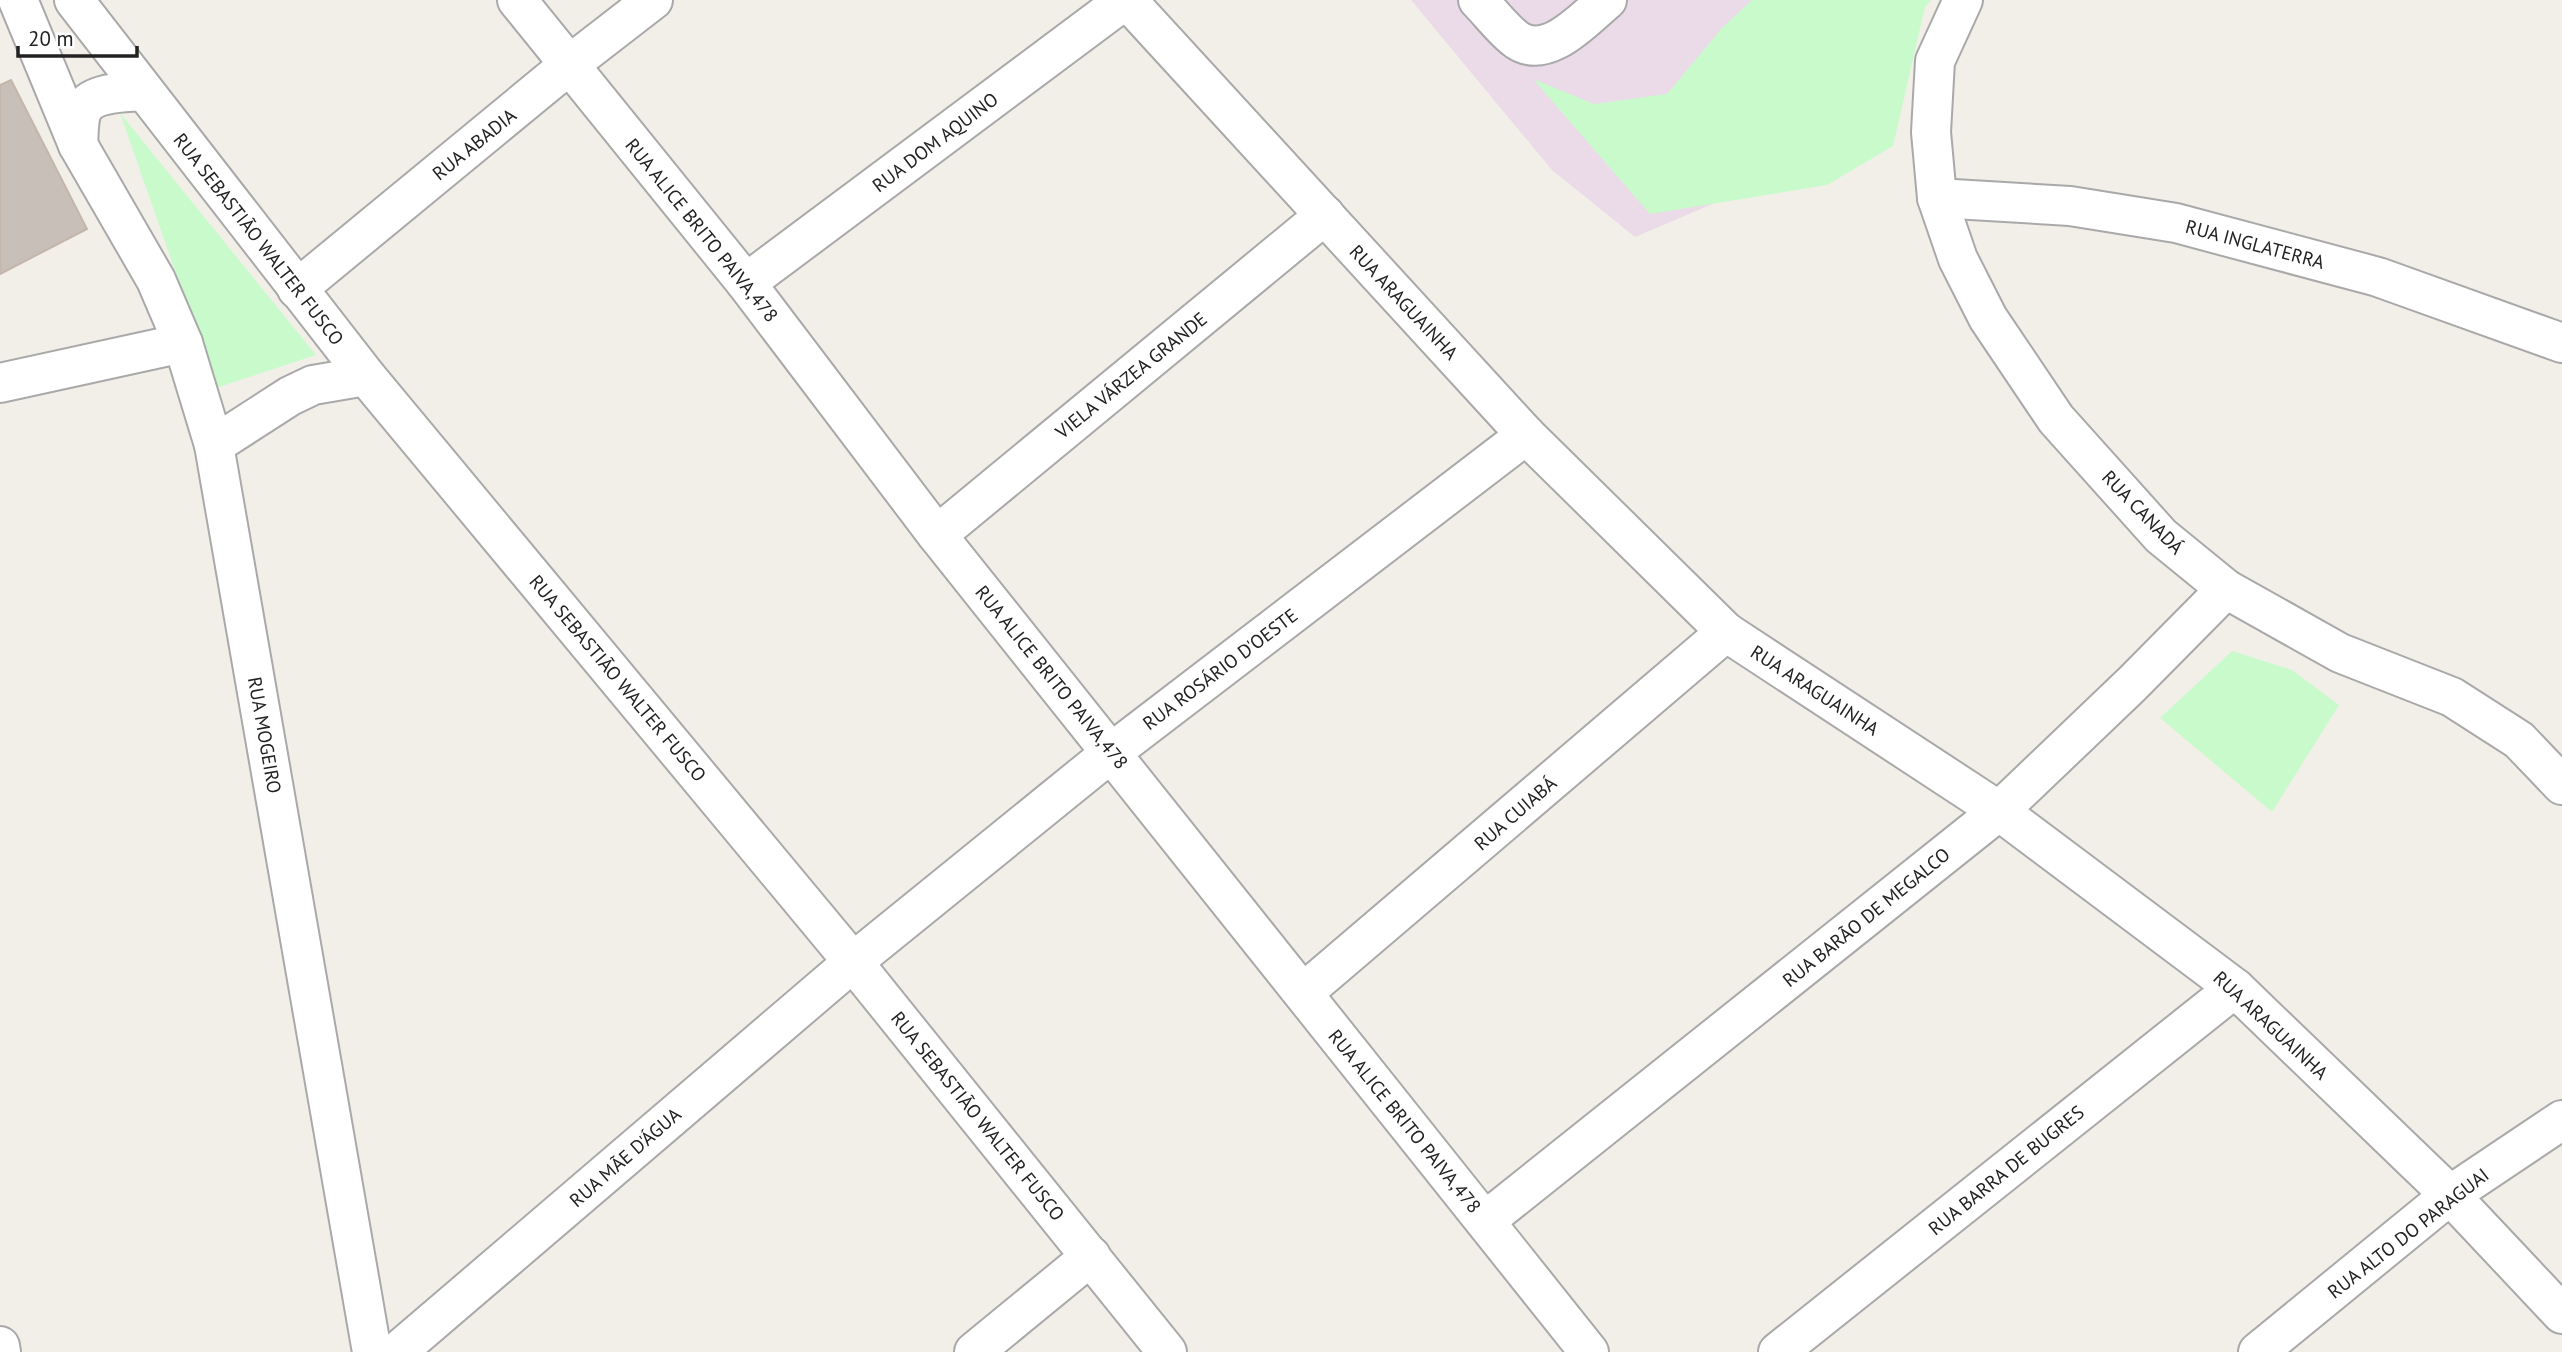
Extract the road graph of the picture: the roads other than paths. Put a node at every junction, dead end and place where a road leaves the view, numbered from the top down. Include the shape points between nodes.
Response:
1 (18, 0) edge
2 (74, 0) edge
3 (517, 0) edge
4 (653, 0) edge
5 (1126, 0) edge
6 (1478, 0) edge
7 (1607, 0) edge
8 (1963, 0) edge
9 (569, 65) junction
10 (143, 91) junction
11 (78, 145) junction
12 (1937, 198) junction
13 (1325, 215) junction
14 (746, 283) junction
15 (296, 289) junction
16 (183, 343) junction
17 (2562, 343) edge
18 (366, 376) junction
19 (0, 383) edge
20 (1526, 435) junction
21 (214, 445) junction
22 (937, 535) junction
23 (2226, 589) junction
24 (1726, 632) junction
25 (1112, 752) junction
26 (2562, 785) edge
27 (1999, 811) junction
28 (853, 962) junction
29 (2235, 988) junction
30 (1303, 993) junction
31 (2562, 1120) edge
32 (2451, 1195) junction
33 (1485, 1221) junction
34 (1091, 1256) junction
35 (2562, 1314) edge
36 (0, 1346) edge
37 (1, 1352) edge
38 (372, 1352) edge
39 (397, 1352) edge
40 (974, 1352) edge
41 (1167, 1352) edge
42 (1589, 1352) edge
43 (1778, 1352) edge
44 (2258, 1352) edge

1 - 11 street, RUA MOGEIRO
2 - 10 street, RUA SEBASTIÃO WALTER FUSCO
3 - 9 street, RUA ALICE BRITO PAIVA,478
4 - 9 street, RUA ABADIA
5 - 13 street, RUA ARAGUAINHA
5 - 14 street, RUA DOM AQUINO
6 - 7 street via 1519,41 1541,46 1558,39
8 - 12 street, RUA CANADÁ via 1935,61 1931,132
9 - 14 street, RUA ALICE BRITO PAIVA,478
9 - 15 street, RUA ABADIA
10 - 11 street via 89,102 81,113
10 - 15 street, RUA SEBASTIÃO WALTER FUSCO
11 - 16 street, RUA MOGEIRO via 156,280
12 - 17 street, RUA INGLATERRA via 2070,206 2176,223 2378,277
12 - 23 street, RUA CANADÁ via 1958,260 1988,318 2056,419 2161,536
13 - 20 street, RUA ARAGUAINHA
13 - 22 street, VIELA VÁRZEA GRANDE
14 - 22 street, RUA ALICE BRITO PAIVA,478
15 - 18 street, RUA SEBASTIÃO WALTER FUSCO
16 - 19 street
16 - 21 street, RUA MOGEIRO
18 - 21 street via 313,385
18 - 28 street, RUA SEBASTIÃO WALTER FUSCO
20 - 24 street, RUA ARAGUAINHA
20 - 25 street, RUA ROSÁRIO D'OESTE
21 - 38 street, RUA MOGEIRO
22 - 25 street, RUA ALICE BRITO PAIVA,478
23 - 26 street, RUA CANADÁ via 2340,653 2452,697 2519,740
23 - 27 street, RUA BARÃO DE MEGALCO
24 - 27 street, RUA ARAGUAINHA
24 - 30 street, RUA CUIABÁ
25 - 28 street, RUA ROSÁRIO D'OESTE
25 - 30 street, RUA ALICE BRITO PAIVA,478
27 - 29 street, RUA ARAGUAINHA
27 - 33 street, RUA BARÃO DE MEGALCO
28 - 34 street, RUA SEBASTIÃO WALTER FUSCO
28 - 39 street, RUA MÃE D'ÁGUA
29 - 32 street, RUA ARAGUAINHA
29 - 43 street, RUA BARRA DE BUGRES
30 - 33 street, RUA ALICE BRITO PAIVA,478
31 - 32 street, RUA ALTO DO PARAGUAI
32 - 35 street, RUA ARAGUAINHA
32 - 44 street, RUA ALTO DO PARAGUAI
33 - 42 street, RUA ALICE BRITO PAIVA,478
34 - 40 street
34 - 41 street, RUA SEBASTIÃO WALTER FUSCO
36 - 37 street

